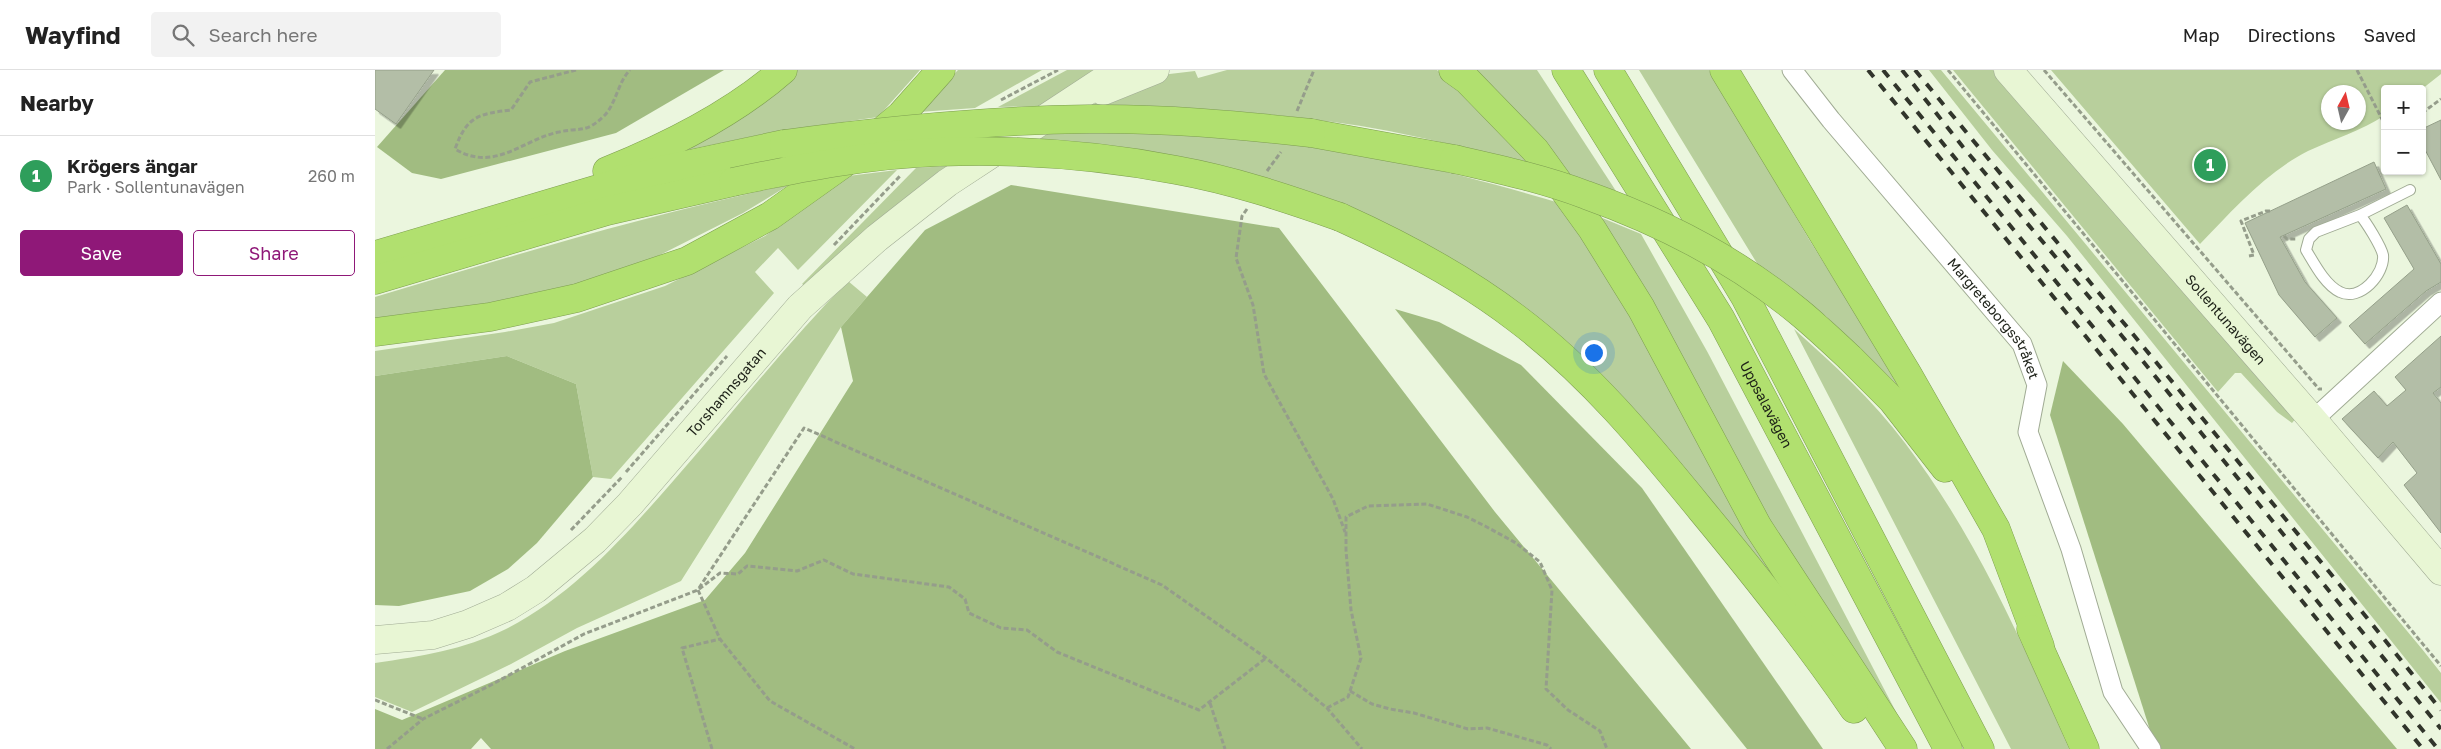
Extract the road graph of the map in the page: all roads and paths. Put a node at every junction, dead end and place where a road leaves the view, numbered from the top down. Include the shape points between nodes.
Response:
1 (576, 70) edge
2 (630, 70) edge
3 (783, 70) edge
4 (941, 70) edge
5 (1057, 70) edge
6 (1119, 70) edge
7 (1155, 70) edge
8 (1453, 70) edge
9 (1566, 70) edge
10 (1609, 70) edge
11 (1723, 70) edge
12 (1792, 70) edge
13 (1948, 70) edge
14 (2008, 70) edge
15 (2045, 70) edge
16 (2357, 70) edge
17 (2441, 100) edge
18 (996, 103) dead end
19 (1065, 107) junction
20 (2426, 110) edge
21 (2381, 117) edge
22 (901, 175) dead end
23 (2410, 190) dead end
24 (1250, 204) dead end
25 (2271, 211) dead end
26 (2360, 214) junction
27 (473, 225) junction
28 (833, 246) dead end
29 (375, 255) edge
30 (2249, 256) dead end
31 (375, 280) edge
32 (2441, 302) edge
33 (375, 332) edge
34 (730, 353) dead end
35 (2319, 389) dead end
36 (2313, 420) junction
37 (569, 531) dead end
38 (1346, 536) junction
39 (2441, 571) edge
40 (698, 590) junction
41 (375, 640) edge
42 (720, 640) junction
43 (2040, 646) junction
44 (1266, 658) junction
45 (2441, 666) edge
46 (1350, 691) junction
47 (375, 700) edge
48 (1210, 703) junction
49 (1327, 708) junction
50 (423, 719) junction
51 (387, 749) edge
52 (713, 749) edge
53 (855, 749) edge
54 (1225, 749) edge
55 (1362, 749) edge
56 (1551, 749) edge
57 (1607, 749) edge
58 (1882, 749) edge
59 (1903, 749) edge
60 (1948, 749) edge
61 (1980, 749) edge
62 (2085, 749) edge
63 (2151, 749) edge

1 - 2 path via 530,82 511,110 482,113 462,130 455,149 467,156 483,157 510,153 559,132 586,130 605,115
3 - 27 highway via 703,125 629,162
4 - 33 highway via 901,115 843,164 770,216 687,261 577,298 490,317
5 - 18 path
6 - 19 street, Torshamnsgatan
7 - 19 street, Torshamnsgatan
8 - 59 highway via 1473,86 1535,150 1593,229 1641,308 1758,527
9 - 60 highway, Uppsalavägen via 1721,319
10 - 61 highway via 1745,297
11 - 43 highway via 1907,373 1996,529
12 - 63 street, Margreteborgsstråket via 2022,344 2037,385 2028,432 2071,549 2113,692
13 - 45 path
14 - 36 street, Sollentunavägen
15 - 35 path
16 - 21 path
17 - 20 path
19 - 41 street, Torshamnsgatan via 947,182 877,238 800,307 630,504 595,540 536,589 507,608 468,624 433,635
22 - 28 path
23 - 26 lane
24 - 38 path via 1242,216 1236,258 1253,305 1264,374 1333,500
25 - 30 path via 2241,221 2254,255
26 - 26 lane via 2316,232 2309,239 2306,250 2331,286 2348,294 2361,291 2382,268 2383,254
27 - 29 highway
27 - 43 highway, bridge via 662,170 784,144 881,130 954,124 1091,118 1232,125 1311,133 1519,174 1585,194 1699,245 1798,311 1850,358 1892,400 1958,488 2004,571
31 - 58 highway, bridge via 607,211 733,182 791,170 938,152 1087,156 1176,170 1256,188 1339,217 1412,250 1467,283 1565,357 1646,442 1760,582
32 - 36 street
34 - 37 path via 621,479
36 - 39 street, Sollentunavägen
38 - 46 path via 1351,610 1361,658
38 - 57 path via 1346,517 1368,506 1427,504 1485,526 1516,543 1540,562 1552,590 1546,689 1568,710 1599,731
40 - 42 path
40 - 44 path via 804,428 1162,585
40 - 48 path via 720,574 738,574 747,566 797,571 824,560 853,574 949,587 965,599 969,613 1001,628 1027,630 1057,652 1199,710
40 - 50 path via 584,634
42 - 52 path via 683,648
42 - 53 path via 770,701
43 - 62 highway
44 - 48 path
44 - 49 path
46 - 49 path via 1348,697
46 - 56 path via 1372,704 1467,730 1487,728 1547,745
47 - 50 path
48 - 54 path
49 - 55 path
50 - 51 path

